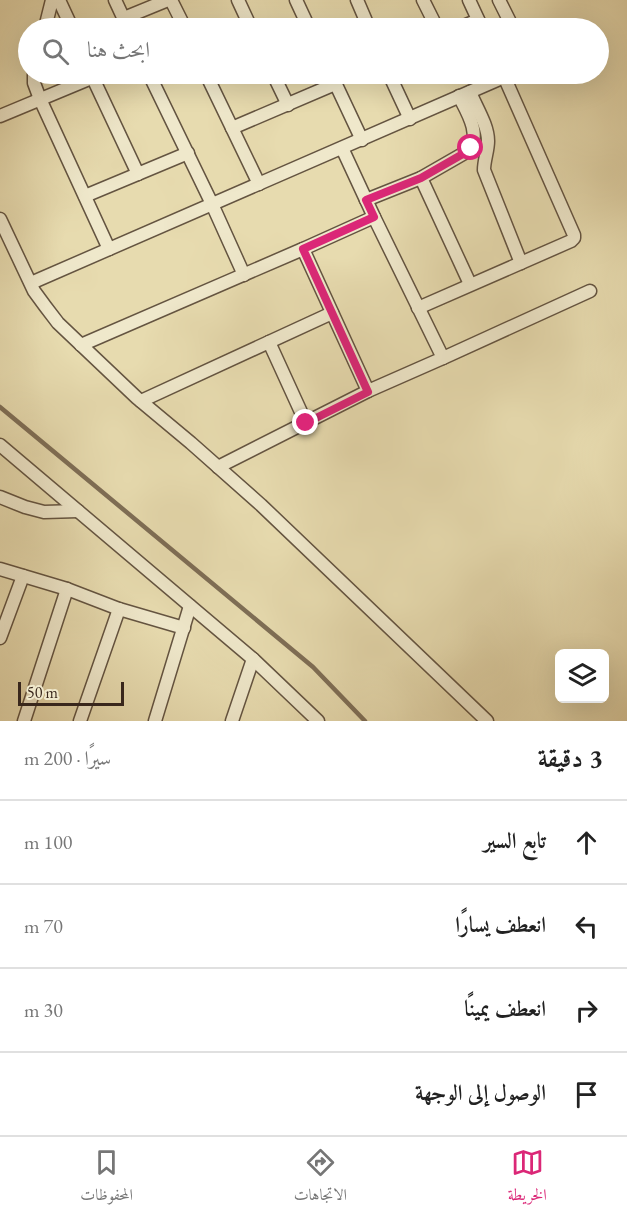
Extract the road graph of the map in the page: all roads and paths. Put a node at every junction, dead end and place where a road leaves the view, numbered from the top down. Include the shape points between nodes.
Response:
1 (52, 0) edge
2 (60, 0) edge
3 (115, 0) edge
4 (170, 0) edge
5 (238, 0) edge
6 (296, 0) edge
7 (357, 0) edge
8 (423, 0) edge
9 (469, 0) edge
10 (499, 0) edge
11 (48, 18) edge
12 (68, 18) edge
13 (124, 18) edge
14 (136, 18) edge
15 (180, 18) edge
16 (246, 18) edge
17 (304, 18) edge
18 (365, 18) edge
19 (432, 18) edge
20 (477, 18) edge
21 (508, 18) edge
22 (34, 84) edge
23 (74, 84) edge
24 (99, 84) edge
25 (154, 84) edge
26 (211, 84) edge
27 (278, 84) edge
28 (324, 84) edge
29 (335, 84) edge
30 (394, 84) edge
31 (486, 84) edge
32 (508, 84) edge
33 (465, 94) junction
34 (40, 99) junction
35 (288, 105) junction
36 (0, 116) edge
37 (410, 118) junction
38 (232, 128) junction
39 (362, 140) junction
40 (342, 148) junction
41 (188, 153) junction
42 (138, 174) junction
43 (421, 178) junction
44 (259, 184) junction
45 (85, 196) junction
46 (366, 200) junction
47 (213, 204) junction
48 (374, 217) junction
49 (0, 219) edge
50 (109, 249) junction
51 (303, 249) junction
52 (521, 263) junction
53 (244, 275) junction
54 (31, 283) junction
55 (470, 284) junction
56 (590, 291) dead end
57 (418, 308) junction
58 (332, 313) junction
59 (269, 342) junction
60 (81, 345) junction
61 (443, 358) junction
62 (368, 392) junction
63 (141, 401) junction
64 (306, 423) junction
65 (0, 445) edge
66 (218, 467) junction
67 (0, 497) edge
68 (78, 511) junction
69 (0, 569) edge
70 (23, 576) junction
71 (67, 589) junction
72 (190, 606) junction
73 (119, 609) junction
74 (184, 628) junction
75 (0, 638) edge
76 (253, 659) junction
77 (304, 715) edge
78 (24, 721) edge
79 (80, 721) edge
80 (155, 721) edge
81 (232, 721) edge
82 (318, 721) edge
83 (487, 721) edge

1 - 11 street
2 - 12 street
3 - 13 street
4 - 14 street
4 - 15 street
5 - 16 street
6 - 17 street
7 - 18 street
8 - 19 street
9 - 20 street
10 - 21 street
22 - 34 street
23 - 34 street
24 - 42 street
25 - 41 street
26 - 38 street
27 - 35 street
28 - 35 street
29 - 39 street
30 - 37 street
31 - 33 street
32 - 52 street via 574,237 571,242
33 - 37 street
33 - 43 street via 472,126 471,148
33 - 52 street via 488,135 484,170
34 - 36 street
34 - 45 street
35 - 38 street
37 - 39 street
38 - 44 street
39 - 40 street
40 - 44 street
40 - 46 street
41 - 42 street
41 - 47 street
42 - 45 street
43 - 46 street
43 - 55 street
44 - 47 street
45 - 50 street
46 - 48 street
47 - 50 street
47 - 53 street
48 - 51 street
48 - 57 street
49 - 54 street
50 - 54 street
51 - 53 street
51 - 58 street
52 - 55 street
53 - 60 street
54 - 60 street via 58,323
55 - 57 street
56 - 61 street
57 - 61 street
58 - 59 street
58 - 62 street
59 - 63 street
59 - 64 street
60 - 63 street
61 - 62 street
62 - 64 street
63 - 66 street
64 - 66 street
65 - 68 street
66 - 83 street
67 - 68 street via 44,512
68 - 72 street
69 - 70 street
70 - 71 street
70 - 75 street
71 - 73 street
71 - 78 street
72 - 74 street
72 - 76 street
73 - 74 street
73 - 79 street
74 - 80 street
76 - 77 street
76 - 81 street
77 - 82 street

